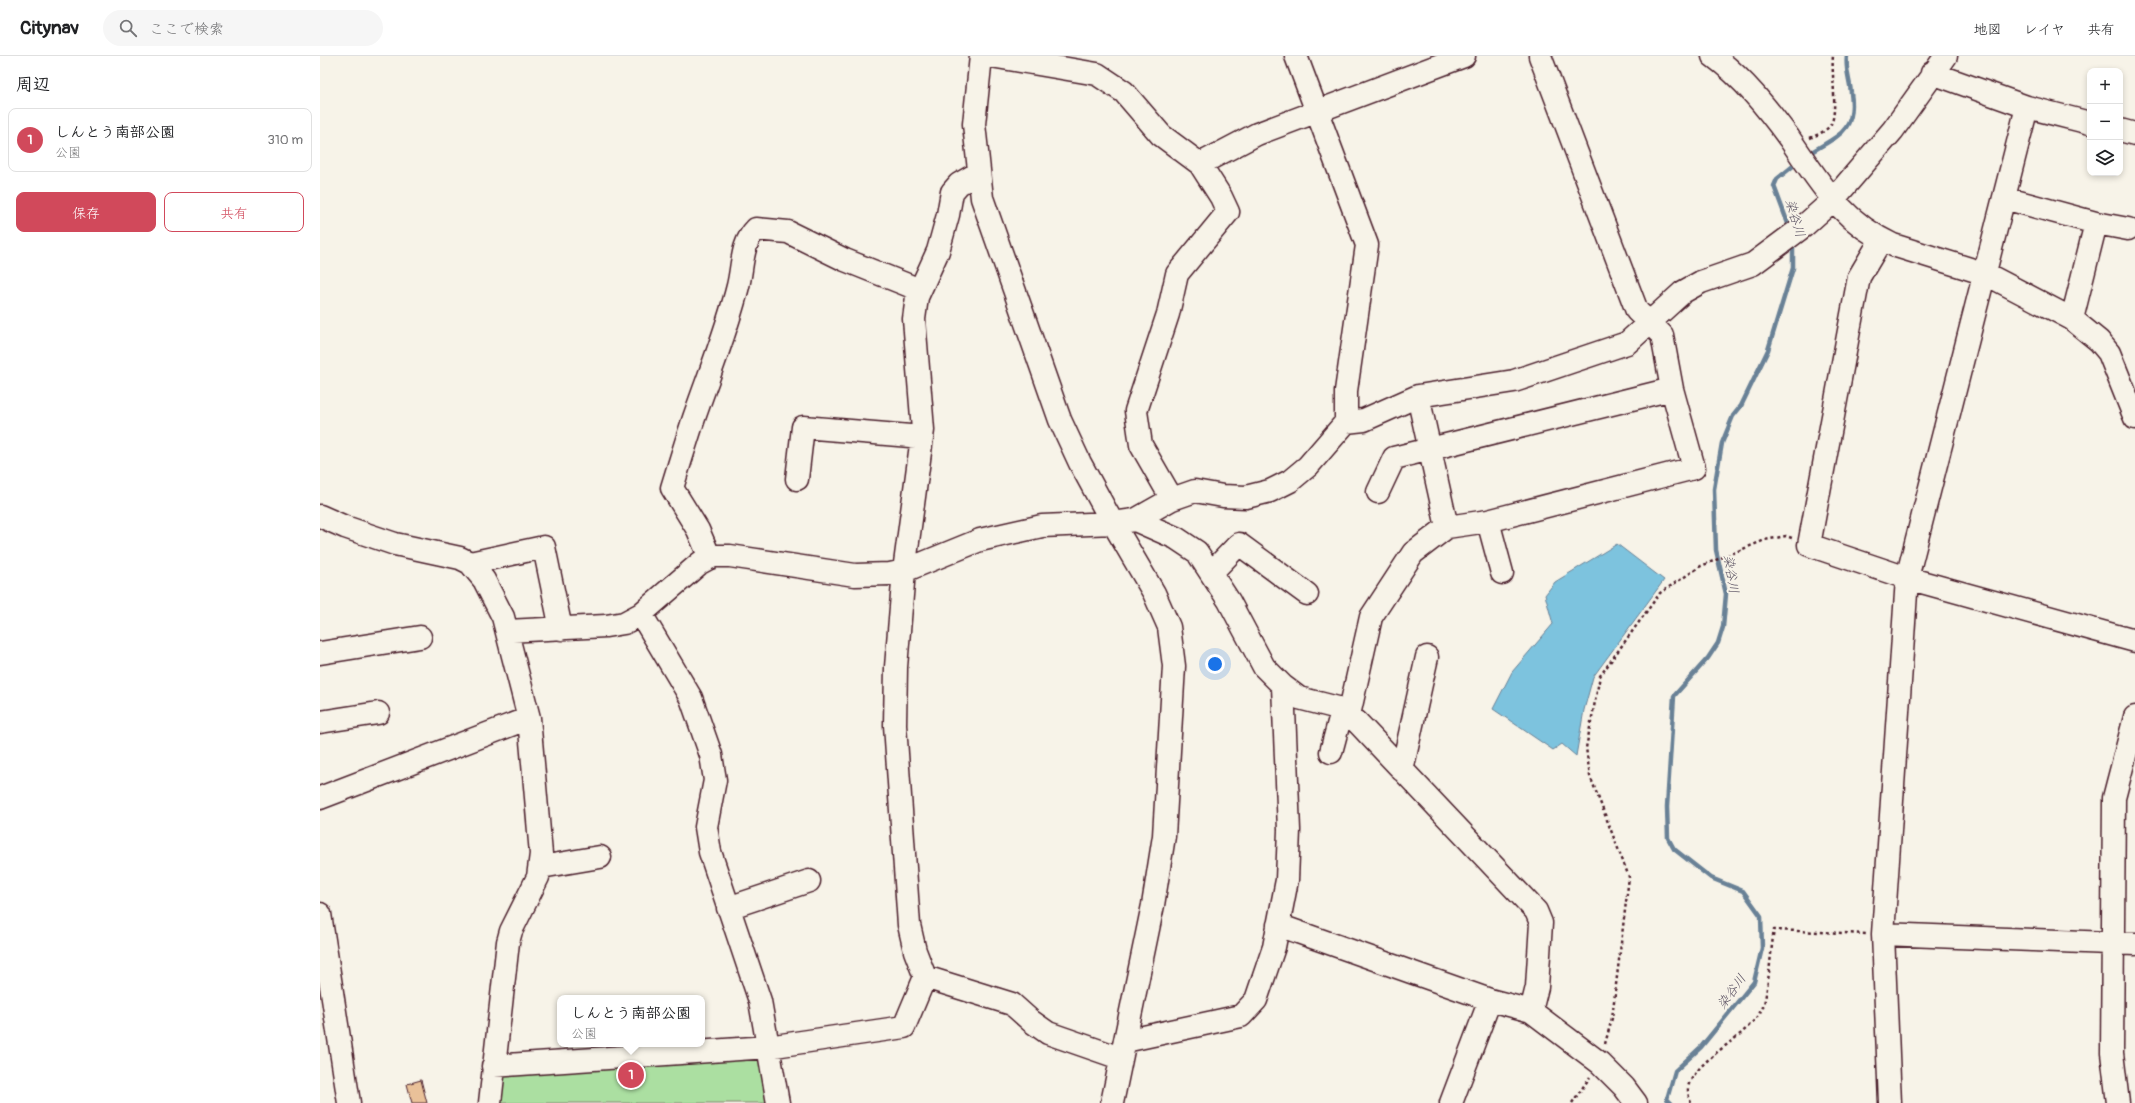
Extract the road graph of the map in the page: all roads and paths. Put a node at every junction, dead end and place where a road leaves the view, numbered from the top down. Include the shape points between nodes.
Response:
1 (981, 56) edge
2 (990, 56) edge
3 (1296, 56) edge
4 (1464, 56) edge
5 (1540, 56) edge
6 (1713, 56) edge
7 (1833, 56) edge
8 (1946, 56) edge
9 (1932, 73) junction
10 (2027, 107) junction
11 (1317, 113) junction
12 (2087, 122) edge
13 (2123, 131) edge
14 (2135, 134) edge
15 (1794, 146) junction
16 (1200, 164) junction
17 (978, 173) junction
18 (2004, 198) junction
19 (1832, 201) junction
20 (2096, 223) junction
21 (2128, 229) dead end
22 (1881, 240) junction
23 (1986, 274) junction
24 (920, 290) junction
25 (2072, 319) junction
26 (1648, 322) junction
27 (1672, 389) junction
28 (1418, 396) junction
29 (2135, 418) edge
30 (1346, 422) junction
31 (922, 437) junction
32 (1430, 448) junction
33 (797, 479) dead end
34 (1378, 492) dead end
35 (1172, 499) junction
36 (320, 516) edge
37 (1135, 520) junction
38 (1488, 522) junction
39 (1113, 523) junction
40 (1447, 527) junction
41 (1808, 545) junction
42 (710, 558) junction
43 (470, 563) junction
44 (904, 571) junction
45 (1211, 573) junction
46 (1502, 573) dead end
47 (1907, 578) junction
48 (1307, 594) dead end
49 (641, 614) junction
50 (561, 629) junction
51 (506, 631) junction
52 (420, 637) dead end
53 (2135, 641) edge
54 (320, 653) edge
55 (1427, 657) dead end
56 (1283, 686) junction
57 (378, 713) dead end
58 (1349, 715) junction
59 (2135, 717) edge
60 (528, 718) junction
61 (320, 722) edge
62 (1331, 752) dead end
63 (1402, 770) junction
64 (320, 798) edge
65 (600, 857) dead end
66 (541, 867) junction
67 (809, 881) dead end
68 (728, 908) junction
69 (320, 914) edge
70 (1278, 925) junction
71 (1883, 934) junction
72 (2112, 944) junction
73 (2135, 944) edge
74 (926, 977) junction
75 (1490, 1000) junction
76 (1531, 1011) junction
77 (768, 1047) junction
78 (1123, 1050) junction
79 (1600, 1063) junction
80 (493, 1066) junction
81 (349, 1103) edge
82 (490, 1103) edge
83 (778, 1103) edge
84 (1112, 1103) edge
85 (1451, 1103) edge
86 (1572, 1103) edge
87 (1636, 1103) edge
88 (1691, 1103) edge
89 (1890, 1103) edge
90 (2118, 1103) edge

1 - 17 street via 974,124
2 - 16 street via 1097,74 1124,92 1161,135
3 - 11 street
4 - 11 street
5 - 26 street via 1637,311
6 - 15 street via 1750,90
7 - 15 path via 1831,124 1822,132
8 - 9 street
9 - 10 street
9 - 19 street via 1893,130
10 - 12 street
10 - 18 street
11 - 16 street via 1257,134
11 - 30 street via 1367,246 1346,391
13 - 14 street
15 - 19 street
16 - 35 street via 1228,212 1177,274 1168,314 1136,411 1141,445
17 - 24 street via 959,184 952,192 938,251
17 - 39 street via 982,198 1060,420
18 - 20 street
18 - 23 street
19 - 22 street
19 - 26 street via 1804,226 1752,264 1701,282 1683,292
20 - 21 street
20 - 25 street
22 - 23 street
22 - 41 street via 1859,277
23 - 25 street
23 - 47 street
24 - 31 street via 914,319
24 - 42 street via 845,260 788,232 756,229 751,234 743,255 732,311 672,488 698,530
25 - 29 street via 2099,341 2108,353
26 - 27 street via 1662,335
26 - 28 street via 1627,343 1514,381
27 - 32 street
27 - 38 street via 1694,468
28 - 30 street via 1364,420
28 - 32 street
30 - 35 street via 1308,466 1290,481 1270,491 1246,497 1195,491
31 - 33 street via 803,427
31 - 44 street
32 - 34 street via 1394,458
32 - 40 street
35 - 37 street
36 - 43 street via 395,544 460,558
37 - 39 street
37 - 45 street via 1176,538 1197,552
38 - 40 street
38 - 46 street
39 - 44 street via 1042,526 980,540
39 - 78 street via 1154,592 1169,627 1174,666 1164,836 1153,905
40 - 58 street via 1414,553 1371,617
41 - 47 street
41 - 79 path via 1786,536 1766,540 1702,566 1660,593 1600,676 1586,748 1590,776 1629,877 1612,1018
42 - 44 street via 730,556 855,574 890,574
42 - 49 street via 700,563
43 - 50 street via 544,547
43 - 51 street via 484,580 503,617
44 - 74 street via 896,667 895,725 909,925 914,951
45 - 48 street via 1239,544
45 - 56 street via 1229,600 1264,667
47 - 53 street
47 - 71 street
49 - 50 street via 615,626
49 - 68 street via 691,698 711,755 715,780 706,827 710,852
50 - 51 street
51 - 60 street
52 - 54 street
55 - 63 street
56 - 58 street via 1299,698 1342,709
56 - 70 street via 1289,830 1287,880
57 - 61 street
58 - 62 street via 1339,722
58 - 63 street
59 - 72 street via 2114,798
60 - 64 street
60 - 66 street
63 - 76 street via 1431,797 1477,850 1536,911 1541,923 1537,987
65 - 66 street
66 - 80 street via 510,931
67 - 68 street
68 - 77 street via 760,1001
69 - 81 street
70 - 75 street
70 - 78 street via 1274,947 1256,1000 1241,1016
71 - 72 street
71 - 88 path via 1774,930 1763,1007 1754,1020 1690,1080 1688,1093
71 - 89 street
72 - 73 street
72 - 90 street via 2112,1053
74 - 77 street via 904,1027
74 - 78 street via 1012,1004 1048,1033
75 - 76 street
75 - 85 street
76 - 79 street
77 - 80 street
77 - 83 street
78 - 84 street
79 - 86 path
79 - 87 street
80 - 82 street

